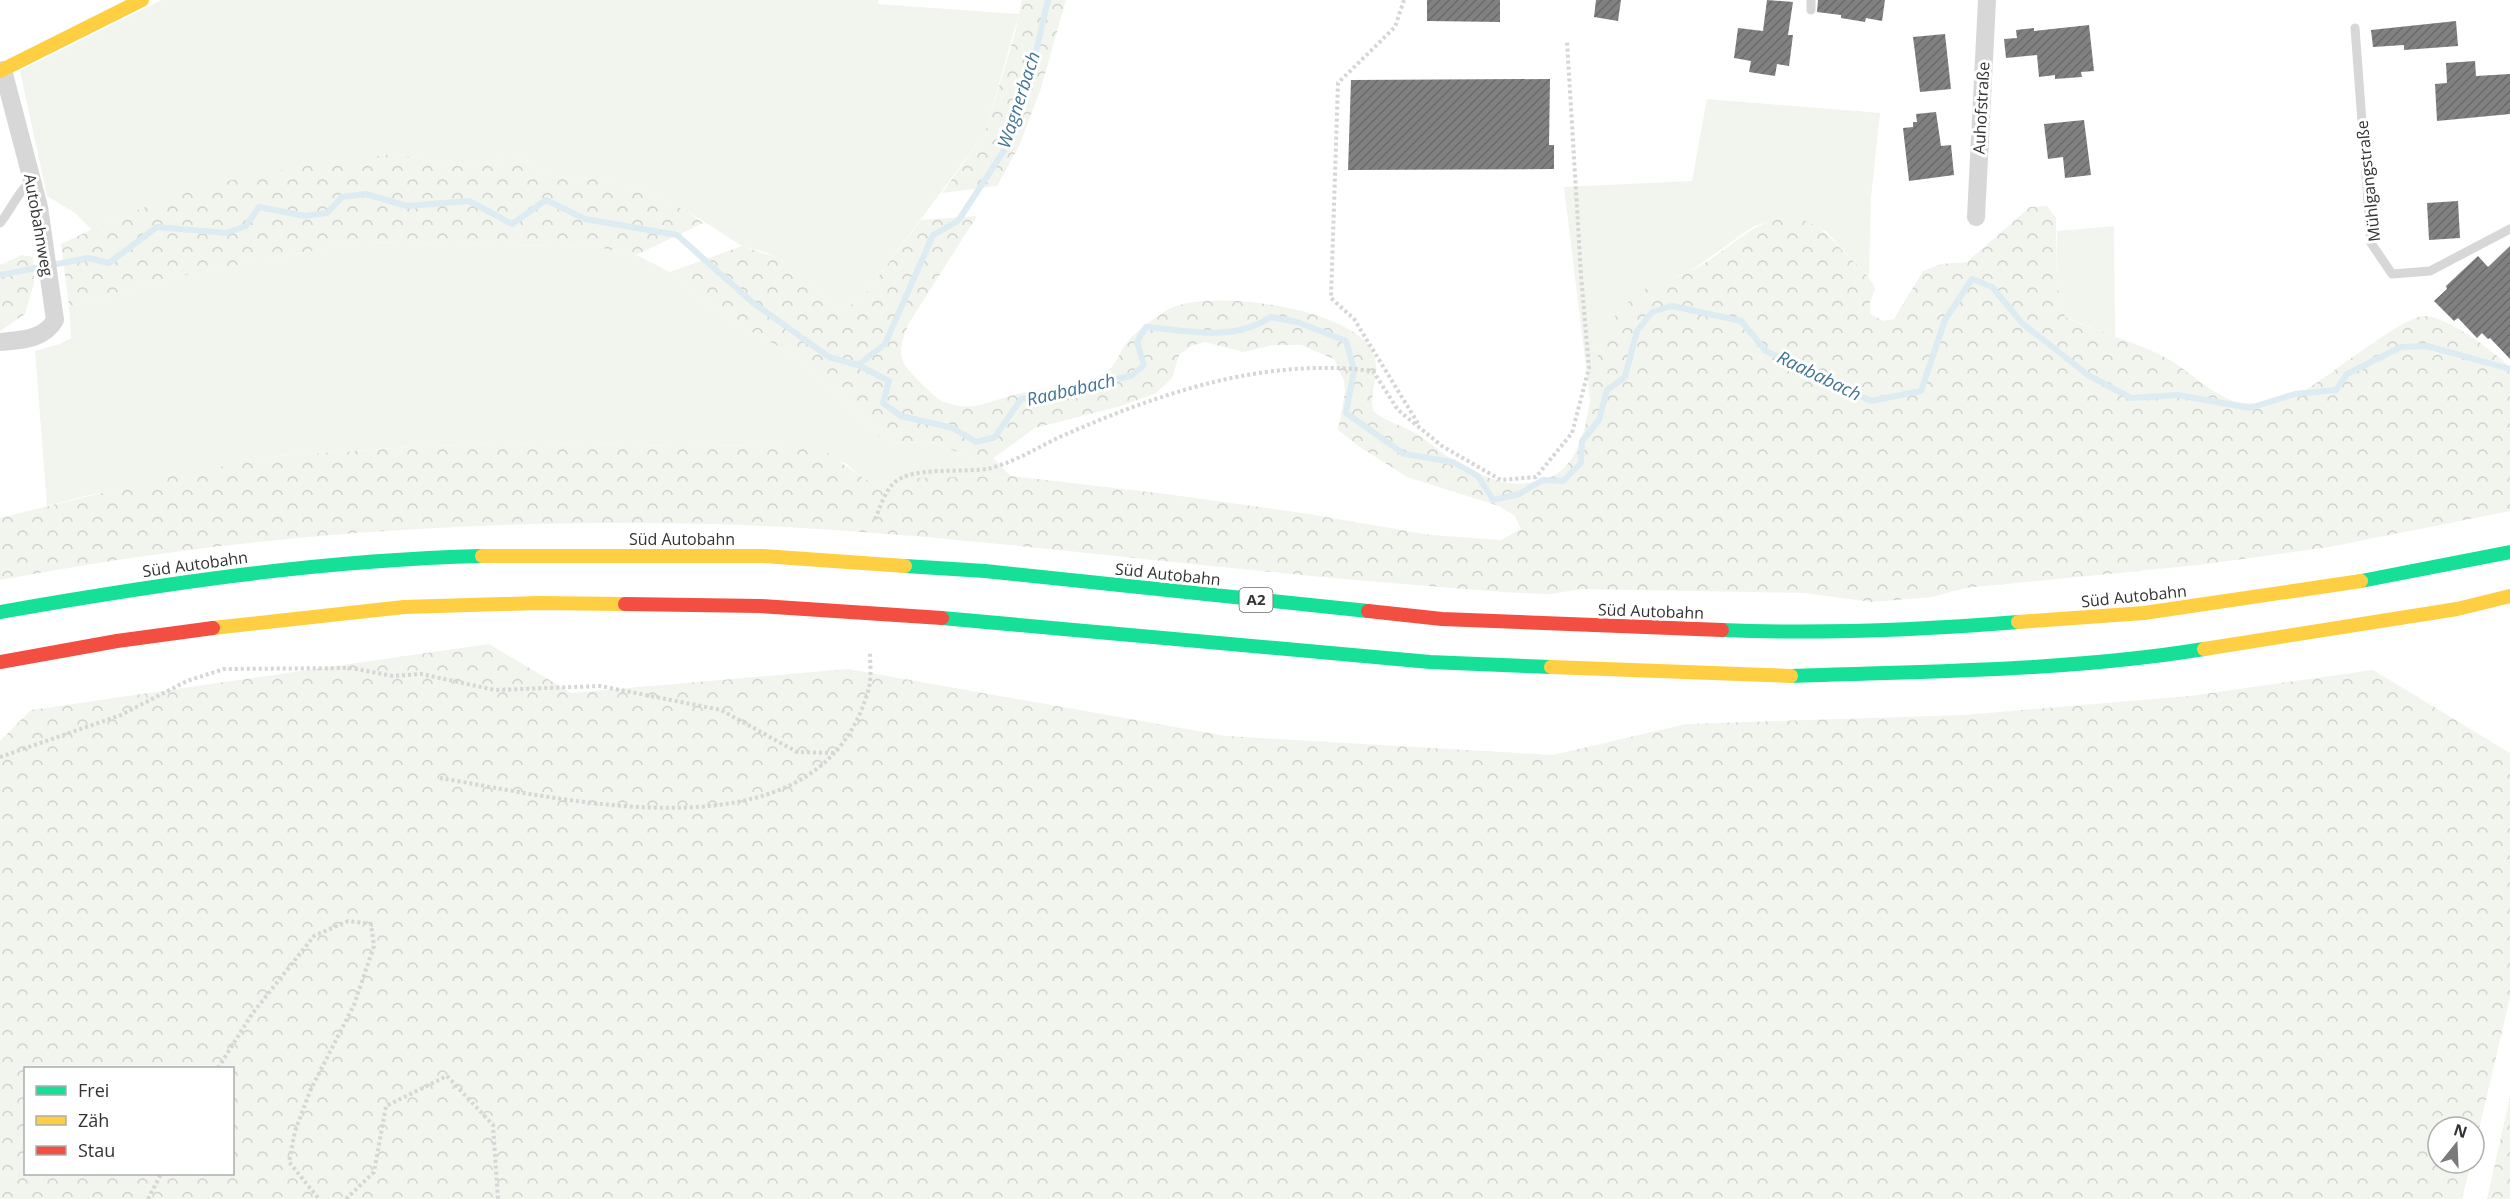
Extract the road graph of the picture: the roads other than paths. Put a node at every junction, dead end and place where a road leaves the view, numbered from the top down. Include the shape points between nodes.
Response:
1 (142, 0) edge
2 (1811, 0) edge
3 (1986, 0) edge
4 (1810, 10) dead end
5 (2355, 28) dead end
6 (2, 70) edge
7 (32, 181) junction
8 (1976, 217) dead end
9 (0, 223) edge
10 (2510, 229) edge
11 (0, 342) edge
12 (2510, 552) edge
13 (2510, 596) edge
14 (0, 612) edge
15 (0, 662) edge

1 - 6 main road
2 - 4 lane
3 - 8 street, Auhofstraße
5 - 10 lane, Mühlgangstraße via 2371,243 2392,274 2430,271
6 - 7 street, Autobahnweg
7 - 9 lane via 19,193
7 - 11 street, Autobahnweg via 55,321 46,332
12 - 14 main road, Süd Autobahn / A2 via 2330,587 2144,613 1955,627 1779,633 1442,619 985,571 763,556 403,558 214,578
13 - 15 main road via 2457,609 2149,658 1778,676 1430,662 981,620 760,606 562,604 404,607 284,619 117,641

